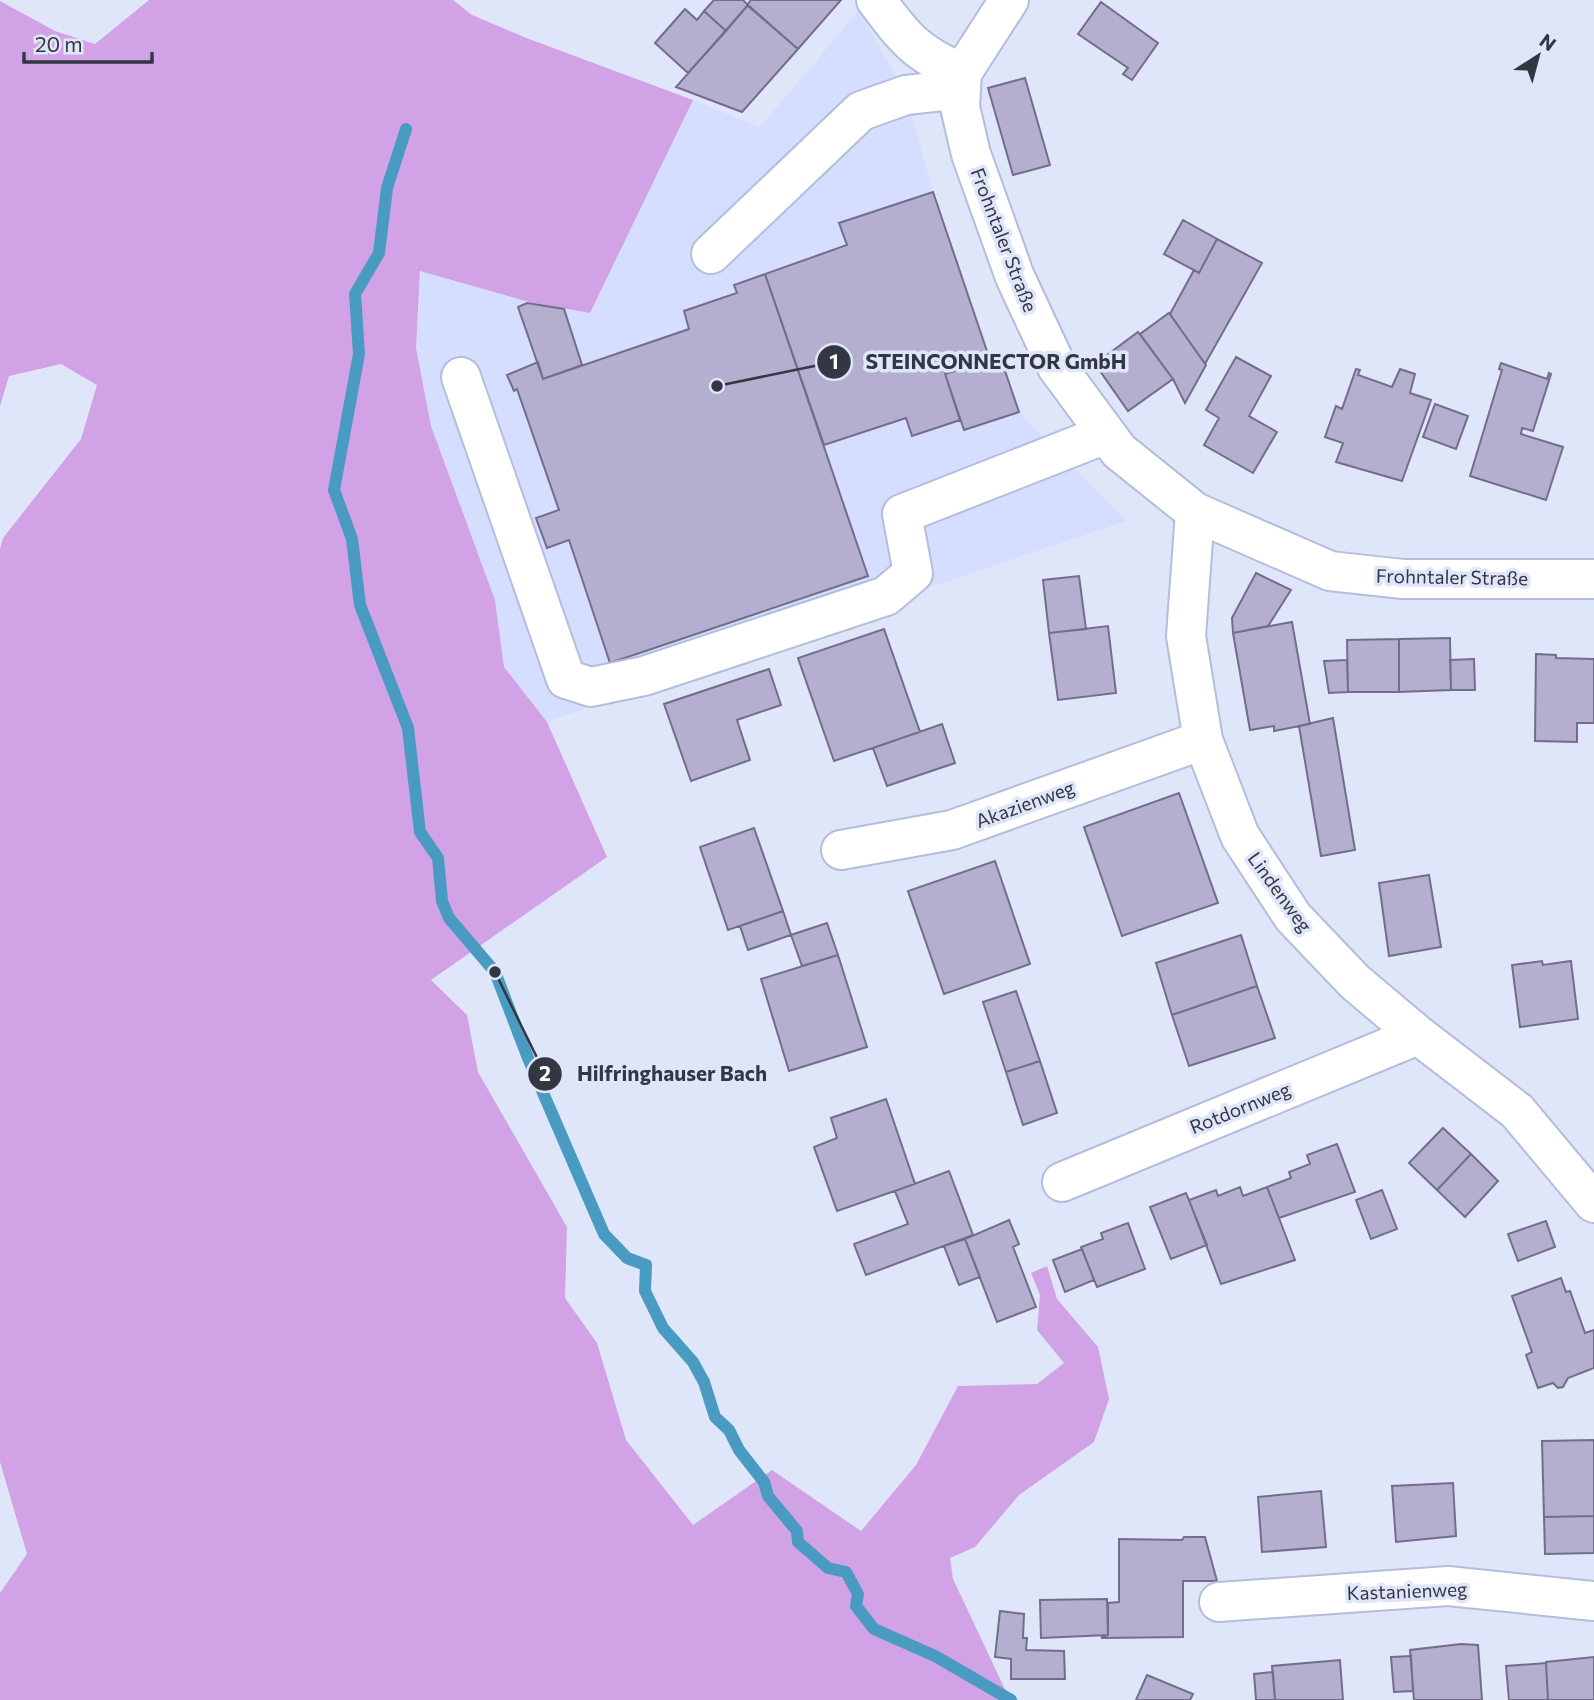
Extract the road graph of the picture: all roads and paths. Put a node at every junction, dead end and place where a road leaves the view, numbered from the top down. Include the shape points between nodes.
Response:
1 (877, 0) edge
2 (1009, 0) edge
3 (961, 81) junction
4 (712, 254) dead end
5 (461, 377) dead end
6 (1105, 434) junction
7 (1195, 512) junction
8 (1594, 579) edge
9 (1203, 740) junction
10 (841, 850) dead end
11 (1418, 1035) junction
12 (1062, 1182) dead end
13 (1594, 1203) edge
14 (1219, 1601) dead end
15 (1594, 1601) edge

1 - 3 street via 909,44
2 - 3 street
3 - 4 street via 861,111
3 - 6 street, Frohntaler Straße via 960,107 971,154 1015,277 1057,367
5 - 6 street via 566,679 591,687 644,676 887,596 913,573 902,514
6 - 7 street, Frohntaler Straße via 1119,452
7 - 8 street, Frohntaler Straße via 1331,571 1403,579
7 - 9 street, Lindenweg via 1186,636
9 - 10 street, Akazienweg via 952,830
9 - 11 street, Lindenweg via 1240,836 1293,917 1355,982
11 - 12 street, Rotdornweg
11 - 13 street, Lindenweg via 1517,1111
14 - 15 street, Kastanienweg via 1448,1586

